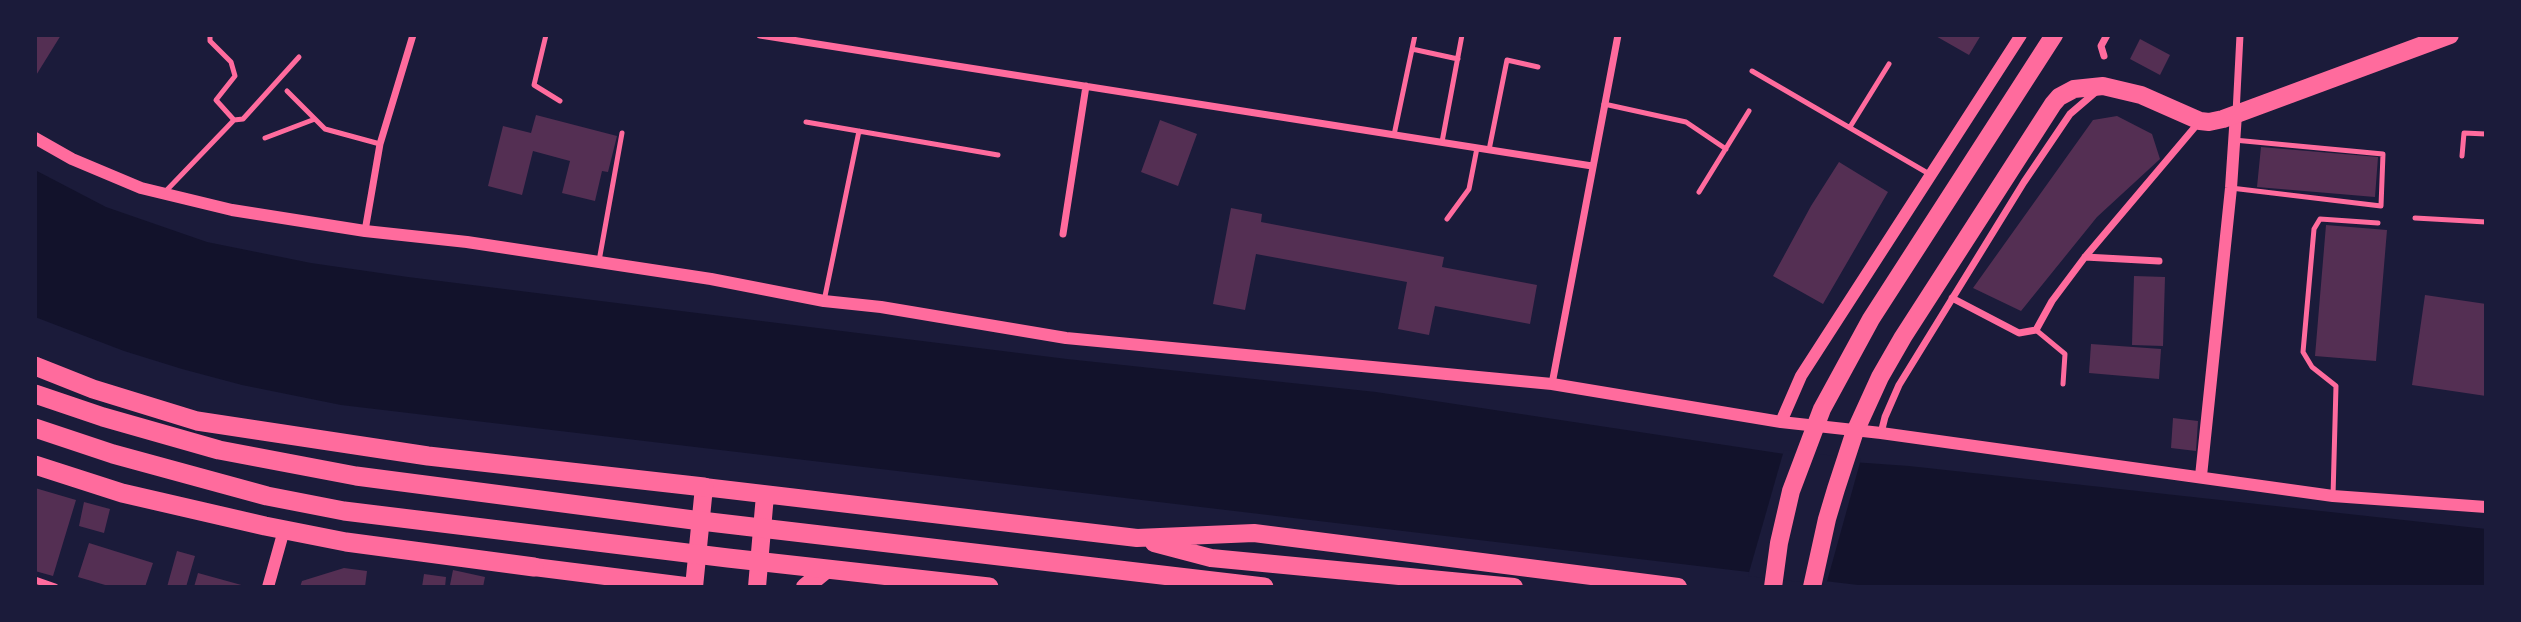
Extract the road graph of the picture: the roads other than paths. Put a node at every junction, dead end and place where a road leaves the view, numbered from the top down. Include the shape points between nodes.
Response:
1 (210, 35) edge
2 (413, 35) edge
3 (546, 35) edge
4 (760, 35) edge
5 (1415, 35) edge
6 (1462, 35) edge
7 (1618, 35) edge
8 (2021, 35) edge
9 (2108, 35) edge
10 (2240, 35) edge
11 (2451, 35) edge
12 (2049, 42) edge
13 (1412, 49) junction
14 (2104, 56) dead end
15 (299, 57) dead end
16 (1458, 60) junction
17 (1889, 64) dead end
18 (1538, 67) dead end
19 (1752, 71) dead end
20 (1086, 86) junction
21 (2103, 86) junction
22 (287, 91) dead end
23 (560, 102) dead end
24 (1604, 104) junction
25 (1749, 111) dead end
26 (2236, 114) junction
27 (315, 119) junction
28 (234, 120) junction
29 (2200, 121) junction
30 (806, 122) dead end
31 (1850, 127) junction
32 (859, 131) junction
33 (622, 133) dead end
34 (2486, 134) edge
35 (1394, 135) junction
36 (35, 138) edge
37 (265, 138) dead end
38 (2234, 140) junction
39 (1442, 142) junction
40 (380, 144) junction
41 (1477, 148) junction
42 (1489, 149) junction
43 (1726, 149) junction
44 (998, 155) dead end
45 (2462, 156) dead end
46 (1592, 166) junction
47 (1931, 175) junction
48 (2231, 188) junction
49 (1699, 192) dead end
50 (164, 193) junction
51 (2415, 218) dead end
52 (1447, 219) dead end
53 (2486, 222) edge
54 (2378, 223) dead end
55 (365, 231) junction
56 (1063, 234) dead end
57 (2085, 257) junction
58 (2159, 261) dead end
59 (599, 262) junction
60 (1952, 298) junction
61 (824, 301) junction
62 (2036, 330) junction
63 (35, 366) edge
64 (1552, 384) junction
65 (2063, 384) dead end
66 (35, 394) edge
67 (1781, 422) junction
68 (35, 428) edge
69 (1881, 433) junction
70 (35, 465) edge
71 (2201, 476) junction
72 (704, 487) junction
73 (765, 495) junction
74 (2333, 496) junction
75 (2486, 507) edge
76 (701, 521) junction
77 (762, 528) junction
78 (284, 530) junction
79 (1137, 538) junction
80 (698, 555) junction
81 (759, 562) junction
82 (534, 567) joint
83 (827, 569) junction
84 (612, 576) junction
85 (35, 580) edge
86 (1772, 586) edge
87 (55, 587) edge
88 (268, 587) edge
89 (629, 587) edge
90 (694, 587) edge
91 (757, 587) edge
92 (804, 587) edge
93 (989, 587) edge
94 (1264, 587) edge
95 (1514, 587) edge
96 (1678, 587) edge
97 (1812, 587) edge

1 - 28 lane via 210,41 231,62 235,76 216,100
2 - 40 street
3 - 23 lane via 534,85
4 - 20 street
5 - 13 lane
6 - 16 lane
7 - 24 street
8 - 47 street
9 - 14 street via 2101,46
10 - 26 street
11 - 26 main road
12 - 86 main road via 1871,319 1822,409 1791,491
13 - 16 lane
13 - 35 lane
15 - 28 lane via 243,119
16 - 39 lane
17 - 31 lane
18 - 42 lane via 1507,60
19 - 31 lane
20 - 35 street
20 - 56 street
21 - 29 main road via 2141,95
21 - 60 street via 2070,114
21 - 97 main road via 2074,89 2053,104 1903,337 1854,434 1827,519
22 - 27 lane
24 - 43 lane via 1686,122
24 - 46 street
25 - 43 lane
26 - 29 main road
26 - 38 street
27 - 37 lane
27 - 40 lane via 325,129
28 - 50 lane
29 - 57 street
30 - 32 lane
31 - 47 lane
32 - 44 lane
32 - 61 lane
33 - 59 lane
34 - 45 lane via 2464,133
35 - 39 street
36 - 50 street via 72,159
38 - 48 street
38 - 48 lane via 2384,154 2381,206
39 - 41 street
40 - 55 street
41 - 42 street
41 - 52 lane via 1469,189
42 - 46 street
43 - 49 lane
46 - 64 street
47 - 67 street via 1801,376
48 - 71 street
50 - 55 street via 232,210
51 - 53 lane
54 - 74 lane via 2320,219 2314,229 2303,352 2336,386
55 - 59 street
57 - 58 street
57 - 62 street
59 - 61 street
60 - 62 street via 2019,333
60 - 69 street via 1899,385
61 - 64 street via 1066,338
62 - 65 lane via 2065,354
63 - 72 highway via 197,421 428,456
64 - 67 street
66 - 76 highway via 143,429 265,460
67 - 69 street
68 - 80 highway via 113,454 318,506
69 - 71 street
70 - 78 highway via 122,493
71 - 74 street
72 - 73 main road
72 - 76 main road
73 - 77 main road
73 - 79 main road
74 - 75 street
76 - 77 highway
76 - 80 main road
77 - 81 main road
77 - 94 highway
78 - 82 highway
78 - 88 street
79 - 95 main road via 1211,558
79 - 96 main road via 1254,533
80 - 81 highway
80 - 90 main road
81 - 83 highway
81 - 91 main road
82 - 84 main road
83 - 92 main road
83 - 93 highway
84 - 89 main road
84 - 90 main road
85 - 87 street

